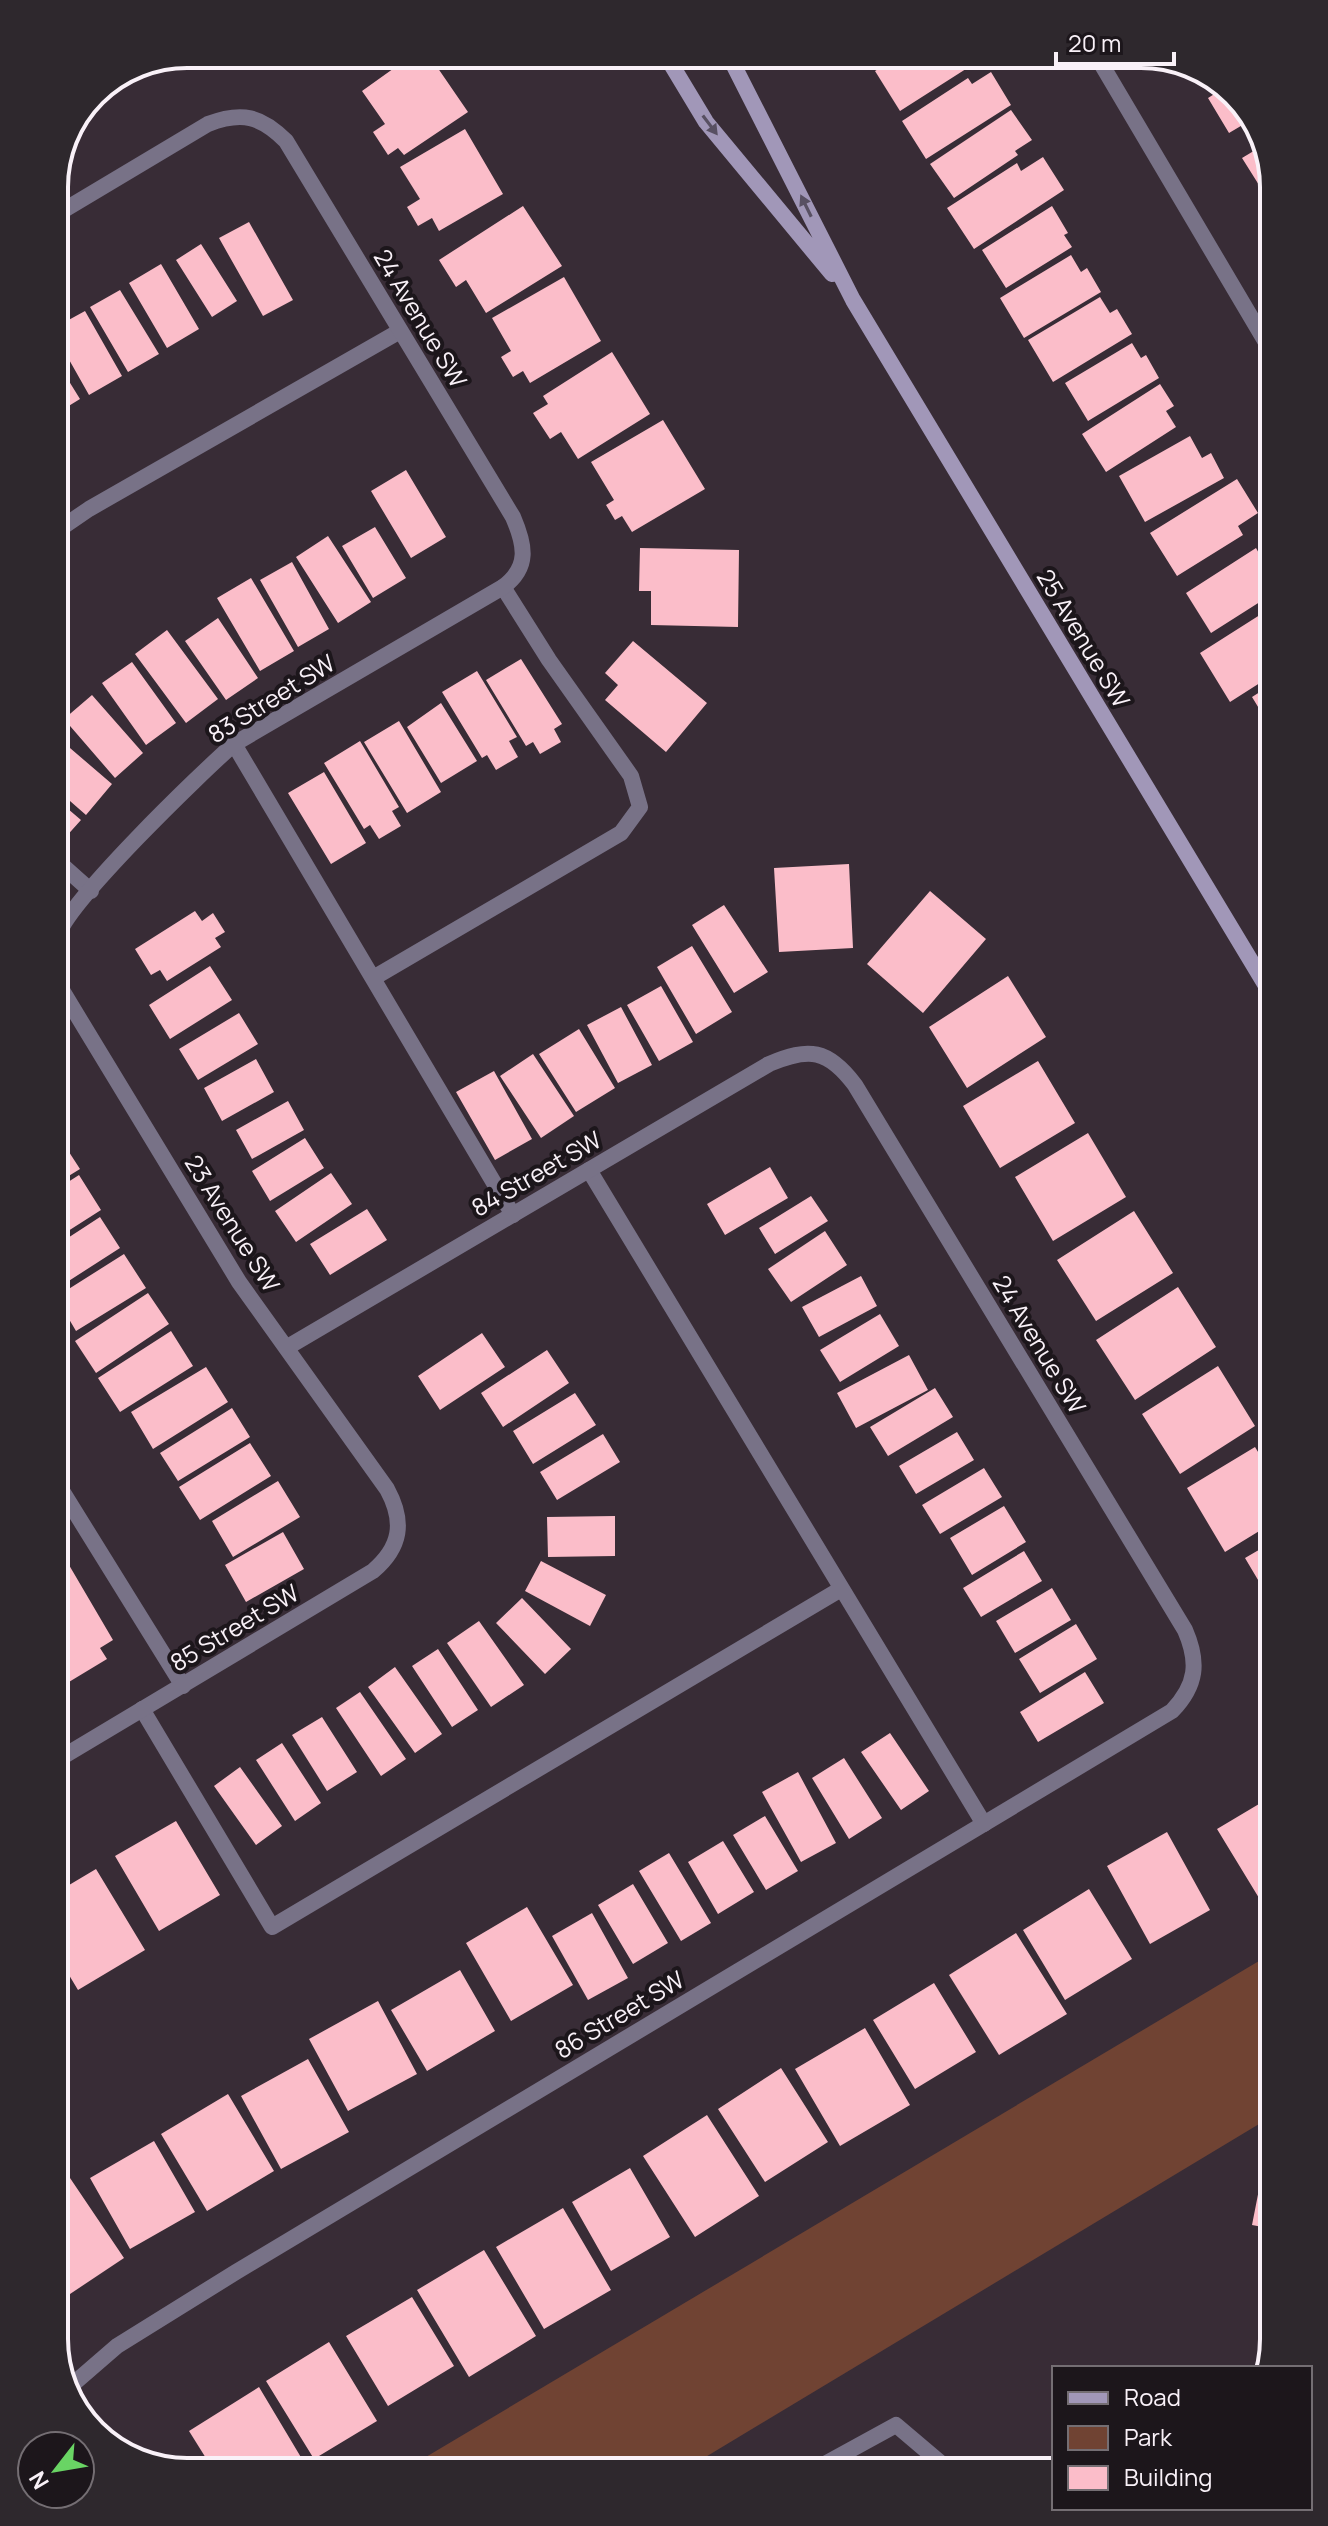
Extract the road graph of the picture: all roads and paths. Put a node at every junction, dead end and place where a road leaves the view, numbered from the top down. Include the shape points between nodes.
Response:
1 (673, 68) edge
2 (735, 68) edge
3 (1104, 68) edge
4 (68, 208) edge
5 (853, 300) junction
6 (400, 331) junction
7 (1260, 332) edge
8 (68, 523) edge
9 (522, 564) joint
10 (503, 587) junction
11 (234, 744) junction
12 (68, 870) edge
13 (91, 891) junction
14 (68, 918) edge
15 (1260, 976) edge
16 (375, 977) junction
17 (68, 1000) edge
18 (814, 1052) joint
19 (589, 1170) junction
20 (513, 1215) junction
21 (286, 1348) junction
22 (68, 1501) edge
23 (396, 1505) joint
24 (841, 1589) junction
25 (1193, 1678) joint
26 (183, 1686) junction
27 (142, 1709) junction
28 (68, 1754) edge
29 (984, 1824) junction
30 (76, 2381) edge
31 (836, 2458) edge
32 (935, 2458) edge

1 -> 5 main road, 25 Avenue SW via 706,122
5 -> 2 main road, 25 Avenue SW
3 - 7 street
4 - 6 street, 24 Avenue SW via 208,124 249,116 271,126 286,141
5 - 15 main road, 25 Avenue SW
6 - 8 street
6 - 9 street, 24 Avenue SW via 513,517 524,551
9 - 10 street, 83 Street SW
10 - 11 street, 83 Street SW
10 - 16 street via 631,776 640,807 621,833
11 - 13 street, 83 Street SW
11 - 16 street
12 - 13 street
13 - 14 street, 83 Street SW
16 - 20 street
17 - 21 street, 23 Avenue SW via 215,1245
18 - 19 street, 84 Street SW via 798,1052 769,1064
18 - 25 street, 24 Avenue SW via 843,1069 855,1085 1177,1616 1193,1648
19 - 20 street, 84 Street SW
19 - 24 street
20 - 21 street, 84 Street SW
21 - 23 street, 23 Avenue SW
22 - 26 street
23 - 26 street, 85 Street SW via 398,1539 390,1557
24 - 27 street via 272,1927
24 - 29 street
25 - 29 street, 86 Street SW via 1172,1711
26 - 27 street, 85 Street SW
27 - 28 street, 85 Street SW
29 - 30 street, 86 Street SW via 236,2272 117,2346
31 - 32 street via 896,2425

